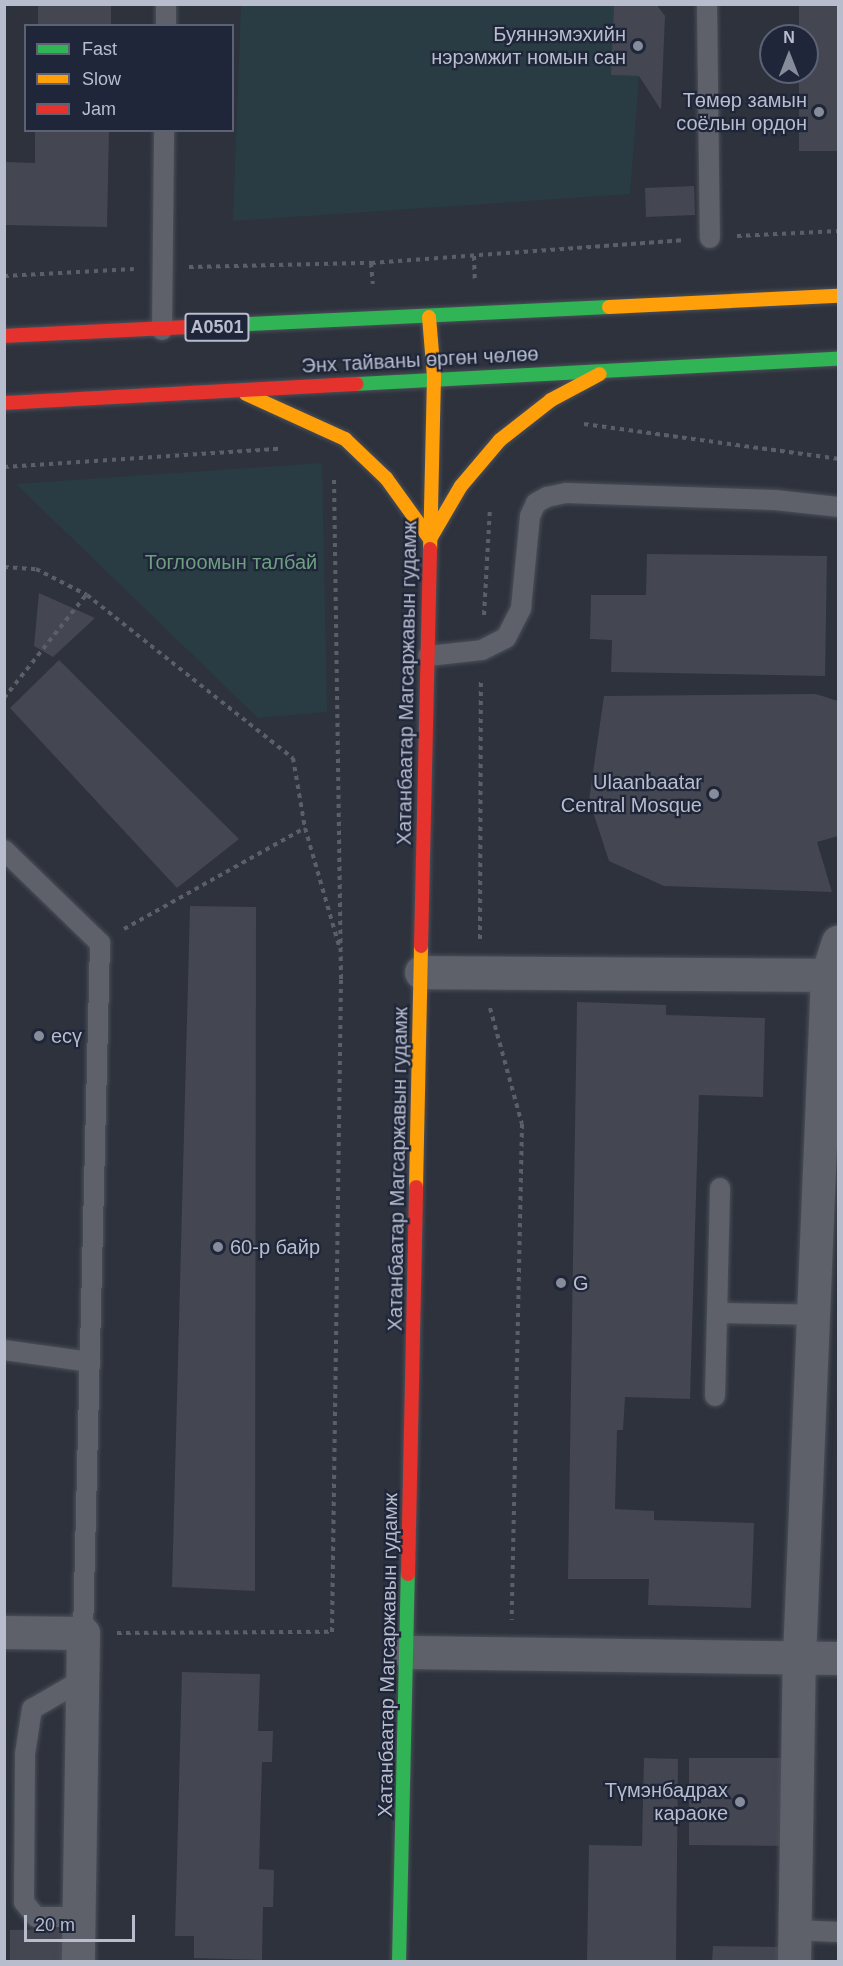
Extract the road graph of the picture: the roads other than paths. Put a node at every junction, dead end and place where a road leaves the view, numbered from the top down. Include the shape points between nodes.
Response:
1 (166, 4) edge
2 (707, 4) edge
3 (166, 24) edge
4 (164, 132) edge
5 (710, 238) road end
6 (838, 296) edge
7 (429, 317) junction
8 (162, 330) junction
9 (4, 336) edge
10 (838, 359) edge
11 (787, 362) junction
12 (607, 370) junction
13 (838, 371) edge
14 (434, 377) junction
15 (236, 390) junction
16 (4, 403) edge
17 (838, 507) edge
18 (430, 539) junction
19 (428, 656) junction
20 (4, 850) edge
21 (838, 942) edge
22 (422, 972) junction
23 (832, 975) edge
24 (829, 1166) edge
25 (720, 1188) dead end
26 (717, 1313) junction
27 (817, 1315) junction
28 (4, 1350) edge
29 (90, 1362) junction
30 (715, 1396) dead end
31 (4, 1632) edge
32 (83, 1634) junction
33 (408, 1652) junction
34 (799, 1657) junction
35 (838, 1658) edge
36 (82, 1680) junction
37 (78, 1917) junction
38 (838, 1932) edge
39 (794, 1946) edge
40 (78, 1962) edge
41 (399, 1962) edge

1 - 3 lane
2 - 5 lane
4 - 8 lane
6 - 7 main road, A0501
7 - 8 main road, A0501
7 - 14 main road, Хатанбаатар Магсаржавын гудамж
8 - 9 main road, A0501
10 - 11 main road, Энх тайваны өргөн чөлөө
11 - 12 main road, Энх тайваны өргөн чөлөө
11 - 13 main road
12 - 14 main road, Энх тайваны өргөн чөлөө
12 - 18 main road via 551,400 500,440 461,486
14 - 15 main road, Энх тайваны өргөн чөлөө
14 - 18 main road, Хатанбаатар Магсаржавын гудамж
15 - 16 main road, Энх тайваны өргөн чөлөө
15 - 18 main road via 345,440 386,478
17 - 19 lane via 763,499 566,493 548,497 536,503 530,516 521,608 506,638 482,650
18 - 19 main road, Хатанбаатар Магсаржавын гудамж
19 - 22 main road, Хатанбаатар Магсаржавын гудамж
20 - 29 lane via 100,943
21 - 23 street
22 - 23 street
22 - 33 main road, Хатанбаатар Магсаржавын гудамж
23 - 24 street
24 - 27 street
25 - 26 lane
26 - 27 lane
26 - 30 lane
27 - 34 street
28 - 29 lane
29 - 32 lane
31 - 32 street
32 - 36 street
33 - 34 street
33 - 41 main road, Хатанбаатар Магсаржавын гудамж
34 - 35 street
34 - 39 street
36 - 37 street
36 - 37 lane via 32,1709 25,1754 24,1902 36,1917
37 - 40 street
38 - 39 lane

